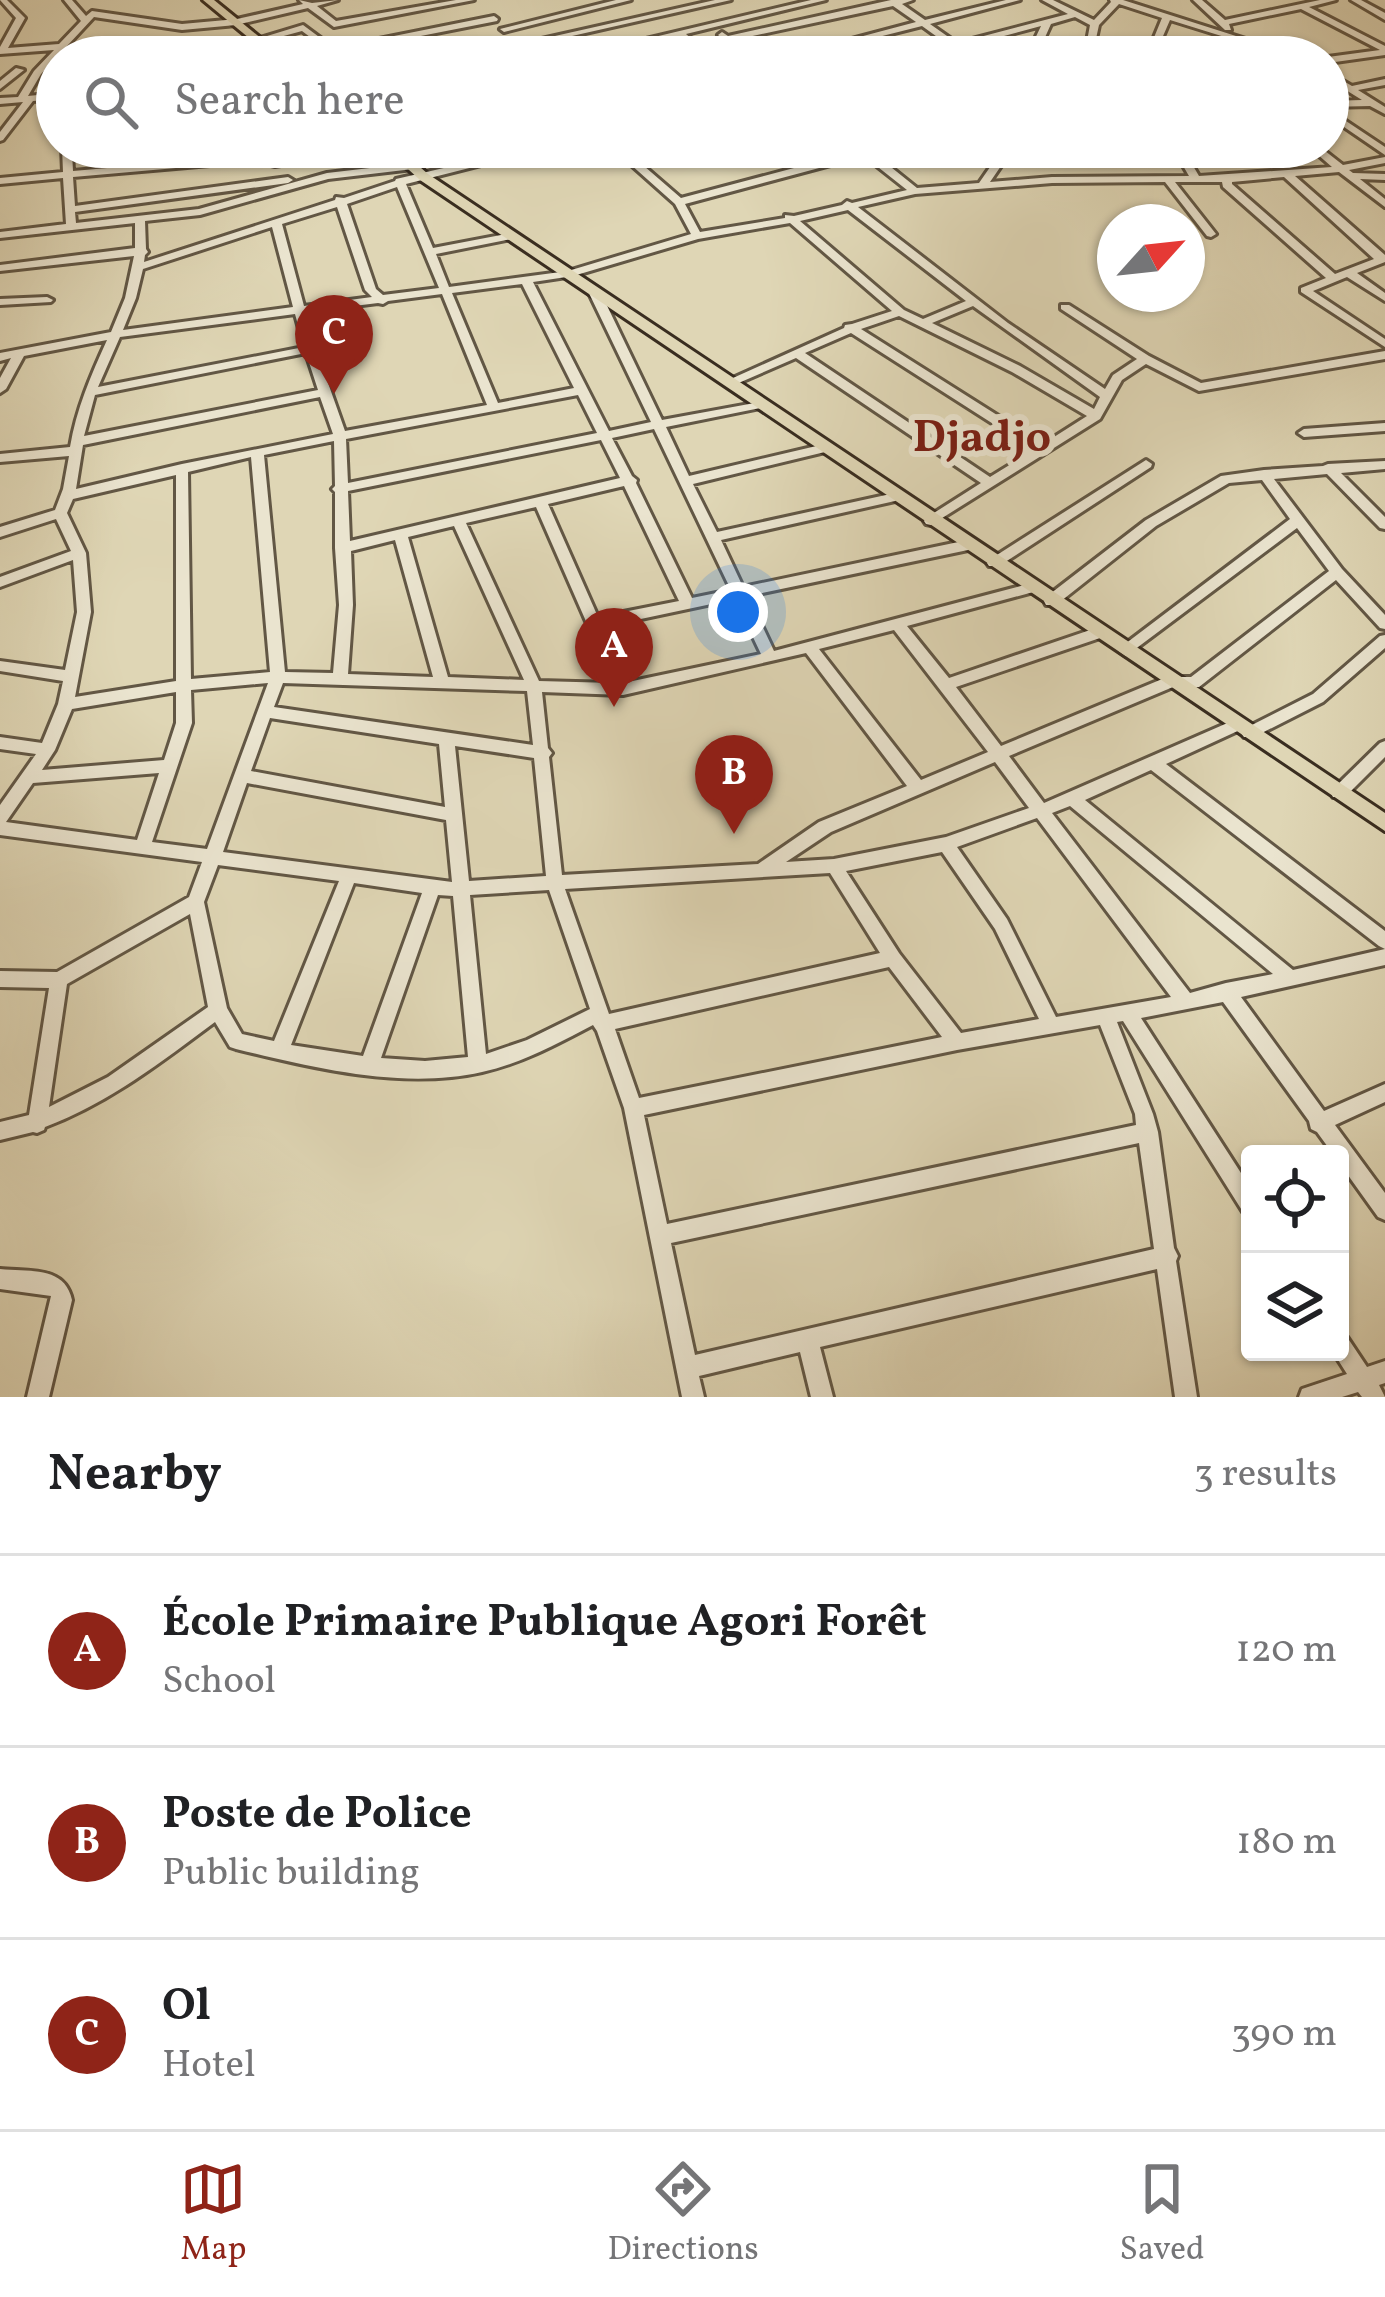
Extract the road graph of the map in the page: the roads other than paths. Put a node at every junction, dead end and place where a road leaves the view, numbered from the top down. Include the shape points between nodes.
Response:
1 (2, 0) edge
2 (68, 0) edge
3 (208, 0) edge
4 (334, 0) edge
5 (473, 0) edge
6 (627, 0) edge
7 (677, 0) edge
8 (727, 0) edge
9 (825, 0) edge
10 (909, 0) edge
11 (1016, 0) edge
12 (1046, 0) edge
13 (1116, 0) edge
14 (1199, 0) edge
15 (1332, 0) edge
16 (1355, 0) edge
17 (893, 2) edge
18 (307, 3) edge
19 (597, 3) edge
20 (1299, 5) edge
21 (688, 8) junction
22 (847, 13) junction
23 (1074, 15) junction
24 (1167, 16) junction
25 (1385, 17) edge
26 (84, 19) junction
27 (494, 19) junction
28 (235, 21) junction
29 (1047, 22) junction
30 (923, 23) junction
31 (1224, 23) junction
32 (1095, 24) junction
33 (708, 25) junction
34 (504, 29) junction
35 (679, 32) junction
36 (1233, 35) junction
37 (69, 36) edge
38 (253, 36) edge
39 (281, 36) edge
40 (314, 36) edge
41 (405, 36) edge
42 (511, 36) edge
43 (560, 36) edge
44 (665, 36) edge
45 (684, 36) edge
46 (722, 36) edge
47 (740, 36) edge
48 (871, 36) edge
49 (942, 36) edge
50 (994, 36) edge
51 (1041, 36) edge
52 (1092, 36) edge
53 (1159, 36) edge
54 (1236, 36) edge
55 (36, 49) edge
56 (1, 51) edge
57 (1385, 51) edge
58 (1349, 57) edge
59 (19, 70) dead end
60 (36, 74) edge
61 (1385, 82) edge
62 (0, 86) edge
63 (1351, 89) joint
64 (36, 98) edge
65 (26, 99) junction
66 (0, 101) edge
67 (1370, 103) junction
68 (1349, 106) edge
69 (1385, 111) edge
70 (1349, 126) edge
71 (0, 138) edge
72 (1385, 156) edge
73 (1349, 166) edge
74 (69, 168) edge
75 (152, 168) edge
76 (383, 168) edge
77 (408, 168) edge
78 (417, 168) edge
79 (640, 168) edge
80 (799, 168) edge
81 (886, 168) edge
82 (995, 168) edge
83 (1189, 168) edge
84 (1343, 168) edge
85 (1339, 169) junction
86 (1287, 174) junction
87 (69, 176) junction
88 (327, 176) junction
89 (1351, 176) junction
90 (1385, 177) edge
91 (1227, 178) junction
92 (1168, 180) junction
93 (1196, 180) junction
94 (0, 181) edge
95 (400, 181) junction
96 (983, 185) junction
97 (915, 191) junction
98 (340, 199) junction
99 (679, 202) junction
100 (847, 204) junction
101 (1385, 204) edge
102 (70, 210) junction
103 (789, 217) junction
104 (140, 219) junction
105 (276, 220) junction
106 (71, 228) junction
107 (1211, 233) dead end
108 (0, 236) edge
109 (511, 236) junction
110 (697, 236) junction
111 (431, 252) junction
112 (1383, 258) edge
113 (143, 259) junction
114 (0, 268) edge
115 (1352, 271) junction
116 (569, 274) junction
117 (1333, 278) junction
118 (526, 280) junction
119 (593, 289) junction
120 (447, 291) junction
121 (1385, 298) edge
122 (47, 300) dead end
123 (383, 301) junction
124 (973, 302) junction
125 (2, 306) edge
126 (1065, 307) dead end
127 (301, 311) junction
128 (900, 312) junction
129 (926, 322) junction
130 (849, 327) junction
131 (118, 334) junction
132 (1385, 344) edge
133 (310, 349) junction
134 (20, 353) junction
135 (800, 355) junction
136 (1385, 356) edge
137 (0, 357) edge
138 (1144, 359) junction
139 (730, 382) junction
140 (0, 389) edge
141 (579, 391) junction
142 (91, 392) junction
143 (326, 392) junction
144 (1108, 397) junction
145 (761, 404) junction
146 (494, 406) junction
147 (1096, 416) junction
148 (658, 424) junction
149 (1385, 427) edge
150 (1304, 433) dead end
151 (340, 436) junction
152 (602, 437) junction
153 (75, 447) junction
154 (825, 448) junction
155 (1042, 449) junction
156 (256, 452) junction
157 (0, 458) edge
158 (1146, 464) dead end
159 (1385, 465) edge
160 (182, 468) junction
161 (1328, 468) junction
162 (1264, 474) junction
163 (632, 480) junction
164 (687, 481) junction
165 (988, 482) junction
166 (339, 489) junction
167 (70, 495) junction
168 (895, 497) junction
169 (540, 501) junction
170 (61, 513) junction
171 (458, 520) junction
172 (1298, 520) junction
173 (931, 521) junction
174 (1385, 525) edge
175 (0, 532) edge
176 (401, 536) junction
177 (715, 537) junction
178 (968, 545) junction
179 (342, 548) junction
180 (79, 553) junction
181 (994, 563) junction
182 (1337, 572) junction
183 (0, 582) edge
184 (1032, 588) junction
185 (742, 592) junction
186 (1051, 601) junction
187 (688, 604) junction
188 (596, 623) junction
189 (897, 624) junction
190 (1385, 624) edge
191 (1098, 633) junction
192 (1385, 640) edge
193 (809, 647) junction
194 (1126, 651) junction
195 (770, 657) junction
196 (0, 667) edge
197 (69, 676) junction
198 (340, 676) junction
199 (278, 677) junction
200 (1172, 681) junction
201 (442, 682) junction
202 (183, 685) junction
203 (946, 685) junction
204 (534, 686) junction
205 (623, 689) junction
206 (66, 704) junction
207 (266, 712) junction
208 (1243, 729) junction
209 (447, 742) junction
210 (0, 743) edge
211 (1385, 747) edge
212 (47, 751) junction
213 (544, 753) junction
214 (1001, 754) junction
215 (1152, 762) junction
216 (169, 766) junction
217 (243, 776) junction
218 (30, 778) junction
219 (917, 787) junction
220 (1339, 793) junction
221 (1072, 799) junction
222 (1037, 810) junction
223 (454, 815) junction
224 (0, 818) edge
225 (1385, 824) edge
226 (0, 828) edge
227 (946, 844) junction
228 (143, 845) junction
229 (211, 858) junction
230 (834, 866) junction
231 (760, 871) junction
232 (349, 876) junction
233 (555, 883) junction
234 (432, 888) junction
235 (462, 889) junction
236 (196, 902) junction
237 (1385, 941) edge
238 (1385, 957) edge
239 (892, 958) junction
240 (1290, 978) junction
241 (0, 979) edge
242 (58, 980) junction
243 (1226, 991) junction
244 (1186, 1002) junction
245 (218, 1010) junction
246 (1116, 1013) junction
247 (599, 1019) junction
248 (1051, 1026) junction
249 (957, 1042) junction
250 (279, 1051) junction
251 (478, 1065) junction
252 (369, 1066) junction
253 (1385, 1093) edge
254 (633, 1108) junction
255 (1318, 1123) junction
256 (37, 1124) junction
257 (0, 1132) edge
258 (1148, 1132) junction
259 (1241, 1191) edge
260 (1385, 1210) edge
261 (660, 1234) junction
262 (1168, 1256) junction
263 (0, 1279) edge
264 (808, 1340) junction
265 (1349, 1358) edge
266 (687, 1368) junction
267 (1385, 1372) edge
268 (1368, 1388) edge
269 (38, 1397) edge
270 (694, 1397) edge
271 (822, 1397) edge
272 (1186, 1397) edge
273 (1310, 1397) edge

1 - 56 street via 21,22
2 - 26 street
3 - 28 main road
4 - 18 street
5 - 18 street via 334,24
5 - 27 street
6 - 19 street
7 - 21 street
8 - 21 street
9 - 22 street
9 - 33 street
10 - 17 street
11 - 30 street
12 - 23 street
13 - 24 street
13 - 32 street
14 - 31 street
15 - 20 street
16 - 25 street
17 - 22 street
17 - 30 street
18 - 28 street
19 - 34 street
20 - 31 street
20 - 57 street
21 - 33 street
21 - 43 street
22 - 47 street
23 - 29 street
23 - 32 street
24 - 36 street
24 - 53 street
26 - 28 street via 98,14 195,28
26 - 37 street
27 - 34 street
27 - 41 street
28 - 38 main road
29 - 50 street
29 - 51 street
30 - 48 street
30 - 49 street
31 - 36 street
32 - 52 street
33 - 35 street
33 - 46 street
34 - 42 street
35 - 44 street
35 - 45 street
36 - 54 street
39 - 40 street via 303,28
55 - 56 street
57 - 58 street
59 - 62 street
60 - 65 street
61 - 63 street
63 - 67 street
64 - 65 street
65 - 66 street
65 - 71 street
67 - 68 street
67 - 69 street
70 - 72 street
72 - 73 street
74 - 87 street
75 - 87 street
76 - 88 street
77 - 95 street
78 - 109 main road
79 - 99 street
80 - 99 street
81 - 97 street
82 - 96 street
83 - 93 street
84 - 85 street
85 - 86 street
85 - 89 street
86 - 91 street
86 - 112 street
87 - 94 street
87 - 102 street
88 - 102 street
88 - 104 street via 200,212
89 - 90 street
89 - 101 street
91 - 93 street
91 - 117 street
92 - 93 street
92 - 96 street
92 - 107 street
95 - 98 street
95 - 111 street
96 - 97 street
97 - 100 street
98 - 105 street
98 - 123 street via 371,290
99 - 110 street
100 - 103 street
100 - 124 street
102 - 106 street
103 - 110 street
103 - 128 street
104 - 106 street
104 - 113 street
105 - 113 street
105 - 127 street
106 - 108 street
109 - 111 street
109 - 116 main road
110 - 116 street
111 - 120 street
112 - 115 street
113 - 114 street
113 - 131 street
115 - 117 street
115 - 121 street
116 - 118 street
116 - 119 main road
117 - 132 street via 1304,290
118 - 120 street
118 - 141 street
119 - 139 main road
119 - 148 street
120 - 123 street
120 - 146 street
122 - 125 street
123 - 127 street
124 - 129 street
124 - 144 street
126 - 138 street
127 - 131 street
127 - 133 street
128 - 129 street
128 - 130 street
129 - 147 street
130 - 135 street
130 - 155 street
131 - 134 street
131 - 142 street
133 - 142 street
133 - 143 street
134 - 137 street
134 - 140 street
135 - 139 street
135 - 165 street
136 - 138 street via 1205,387
138 - 144 street via 1117,378
139 - 145 main road
141 - 146 street
141 - 152 street
142 - 153 street
143 - 151 street
143 - 153 street
144 - 147 street
145 - 148 street
145 - 154 main road
146 - 151 street
147 - 155 street
148 - 152 street
148 - 164 street
149 - 150 street
151 - 156 street
151 - 166 street
152 - 163 street
152 - 166 street
153 - 157 street
153 - 167 street
154 - 164 street
154 - 168 main road
155 - 165 street
156 - 160 street
156 - 199 street
158 - 181 street
159 - 161 street
160 - 167 street
160 - 202 street
161 - 162 street
161 - 174 street
162 - 172 street
162 - 186 street via 1219,482
163 - 169 street
163 - 187 street
164 - 177 street
165 - 173 street
166 - 179 street
167 - 170 street
168 - 173 main road
168 - 177 street
169 - 171 street
169 - 188 street
170 - 175 street
170 - 180 street
171 - 176 street
171 - 204 street
172 - 182 street
172 - 194 street
173 - 178 main road
176 - 179 street
176 - 201 street
177 - 185 street
178 - 181 main road
178 - 185 street
179 - 198 street
180 - 183 street
180 - 197 street via 84,612
181 - 184 main road
182 - 190 street
182 - 200 street via 1195,683
184 - 186 main road
184 - 189 street
185 - 187 street
185 - 195 street
186 - 191 main road
187 - 188 street
188 - 205 street
189 - 193 street
189 - 203 street
191 - 194 main road
191 - 203 street
192 - 208 street via 1318,698
193 - 195 street
193 - 219 street
194 - 200 main road
195 - 205 street
196 - 197 street
197 - 206 street
198 - 199 street
198 - 201 street
199 - 202 street
199 - 207 street
200 - 208 main road
200 - 214 street
201 - 204 street
202 - 206 street
202 - 216 street via 184,723
203 - 214 street
204 - 205 street
204 - 213 street
206 - 212 street
207 - 209 street
207 - 217 street
208 - 215 street
208 - 220 main road
209 - 213 street
209 - 223 street
210 - 212 street
211 - 220 street
212 - 218 street
213 - 233 street
214 - 219 street
214 - 222 street
215 - 221 street
215 - 237 street
216 - 218 street
216 - 228 street
217 - 223 street
217 - 229 street
218 - 224 street
219 - 231 street via 825,827
220 - 225 main road
221 - 222 street
221 - 240 street
222 - 227 street
222 - 244 street
223 - 235 street
226 - 228 street
227 - 230 street
227 - 248 street via 1000,924
228 - 229 street
229 - 232 street
229 - 236 street
230 - 231 street
230 - 239 street
231 - 233 street
232 - 234 street
232 - 250 street
233 - 235 street
233 - 247 street
234 - 235 street
234 - 252 street
235 - 251 street
236 - 242 street
236 - 245 street
238 - 240 street
239 - 247 street
239 - 249 street
240 - 243 street
241 - 242 street
242 - 256 street
243 - 244 street
243 - 255 street
244 - 246 street
245 - 250 street via 236,1041
245 - 256 street via 93,1098
246 - 248 street
246 - 258 street
246 - 259 street
247 - 251 street
247 - 254 street
248 - 249 street
249 - 254 street
250 - 252 street
251 - 252 street
253 - 255 street
254 - 261 street
255 - 260 street
256 - 257 street
258 - 261 street
258 - 262 street
261 - 266 street
262 - 264 street
262 - 272 street
263 - 269 street via 59,1290
264 - 266 street
264 - 271 street
265 - 268 street
266 - 270 street
267 - 268 street
268 - 273 street

